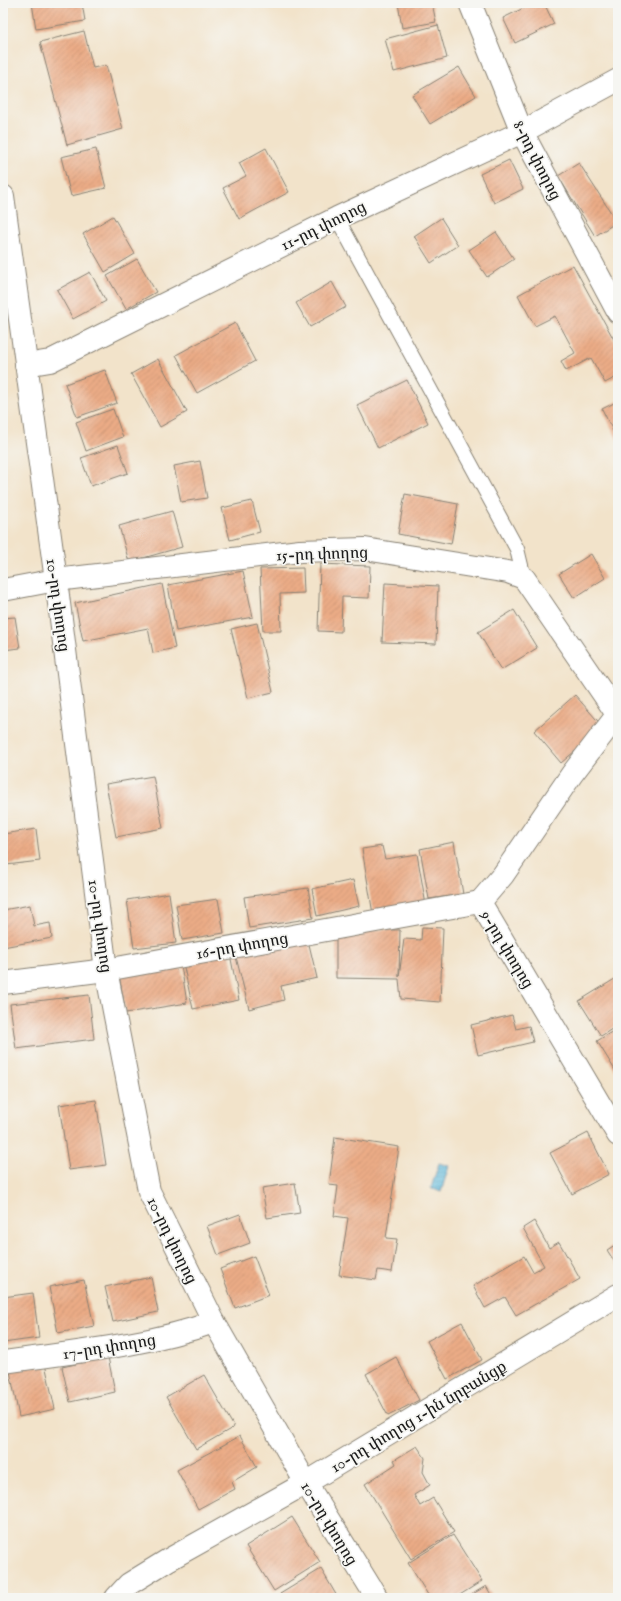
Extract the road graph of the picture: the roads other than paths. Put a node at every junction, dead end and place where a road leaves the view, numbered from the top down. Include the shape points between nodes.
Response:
1 (470, 3) edge
2 (618, 80) edge
3 (522, 132) junction
4 (3, 201) edge
5 (337, 218) junction
6 (618, 312) edge
7 (26, 366) junction
8 (524, 578) junction
9 (56, 580) junction
10 (3, 590) edge
11 (618, 714) edge
12 (480, 902) junction
13 (106, 970) junction
14 (3, 983) edge
15 (618, 1135) edge
16 (618, 1295) edge
17 (214, 1322) junction
18 (3, 1362) edge
19 (306, 1483) junction
20 (116, 1598) edge
21 (376, 1598) edge

1 - 3 street, 8-րդ փողոց
2 - 3 street, 11-րդ փողոց
3 - 5 street, 11-րդ փողոց
3 - 6 street, 8-րդ փողոց
4 - 7 street, 10-րդ փողոց
5 - 7 street, 11-րդ փողոց via 50,361
5 - 8 lane via 517,549
7 - 9 street, 10-րդ փողոց
8 - 9 street, 15-րդ փողոց via 508,572 365,549 300,551
8 - 11 street
9 - 10 street, 15-րդ փողոց
9 - 13 street, 10-րդ փողոց
11 - 12 street, 9-րդ փողոց via 572,774 503,875
12 - 13 street, 16-րդ փողոց
12 - 15 street, 9-րդ փողոց
13 - 14 street, 16-րդ փողոց
13 - 17 street, 10-րդ փողոց via 149,1190
16 - 19 street, 10-րդ փողոց 1-ին նրբանցք
17 - 18 street, 17-րդ փողոց via 186,1332 141,1342
17 - 19 street, 10-րդ փողոց
19 - 20 street, 10-րդ փողոց 1-ին նրբանցք via 168,1560 129,1584
19 - 21 street, 10-րդ փողոց

